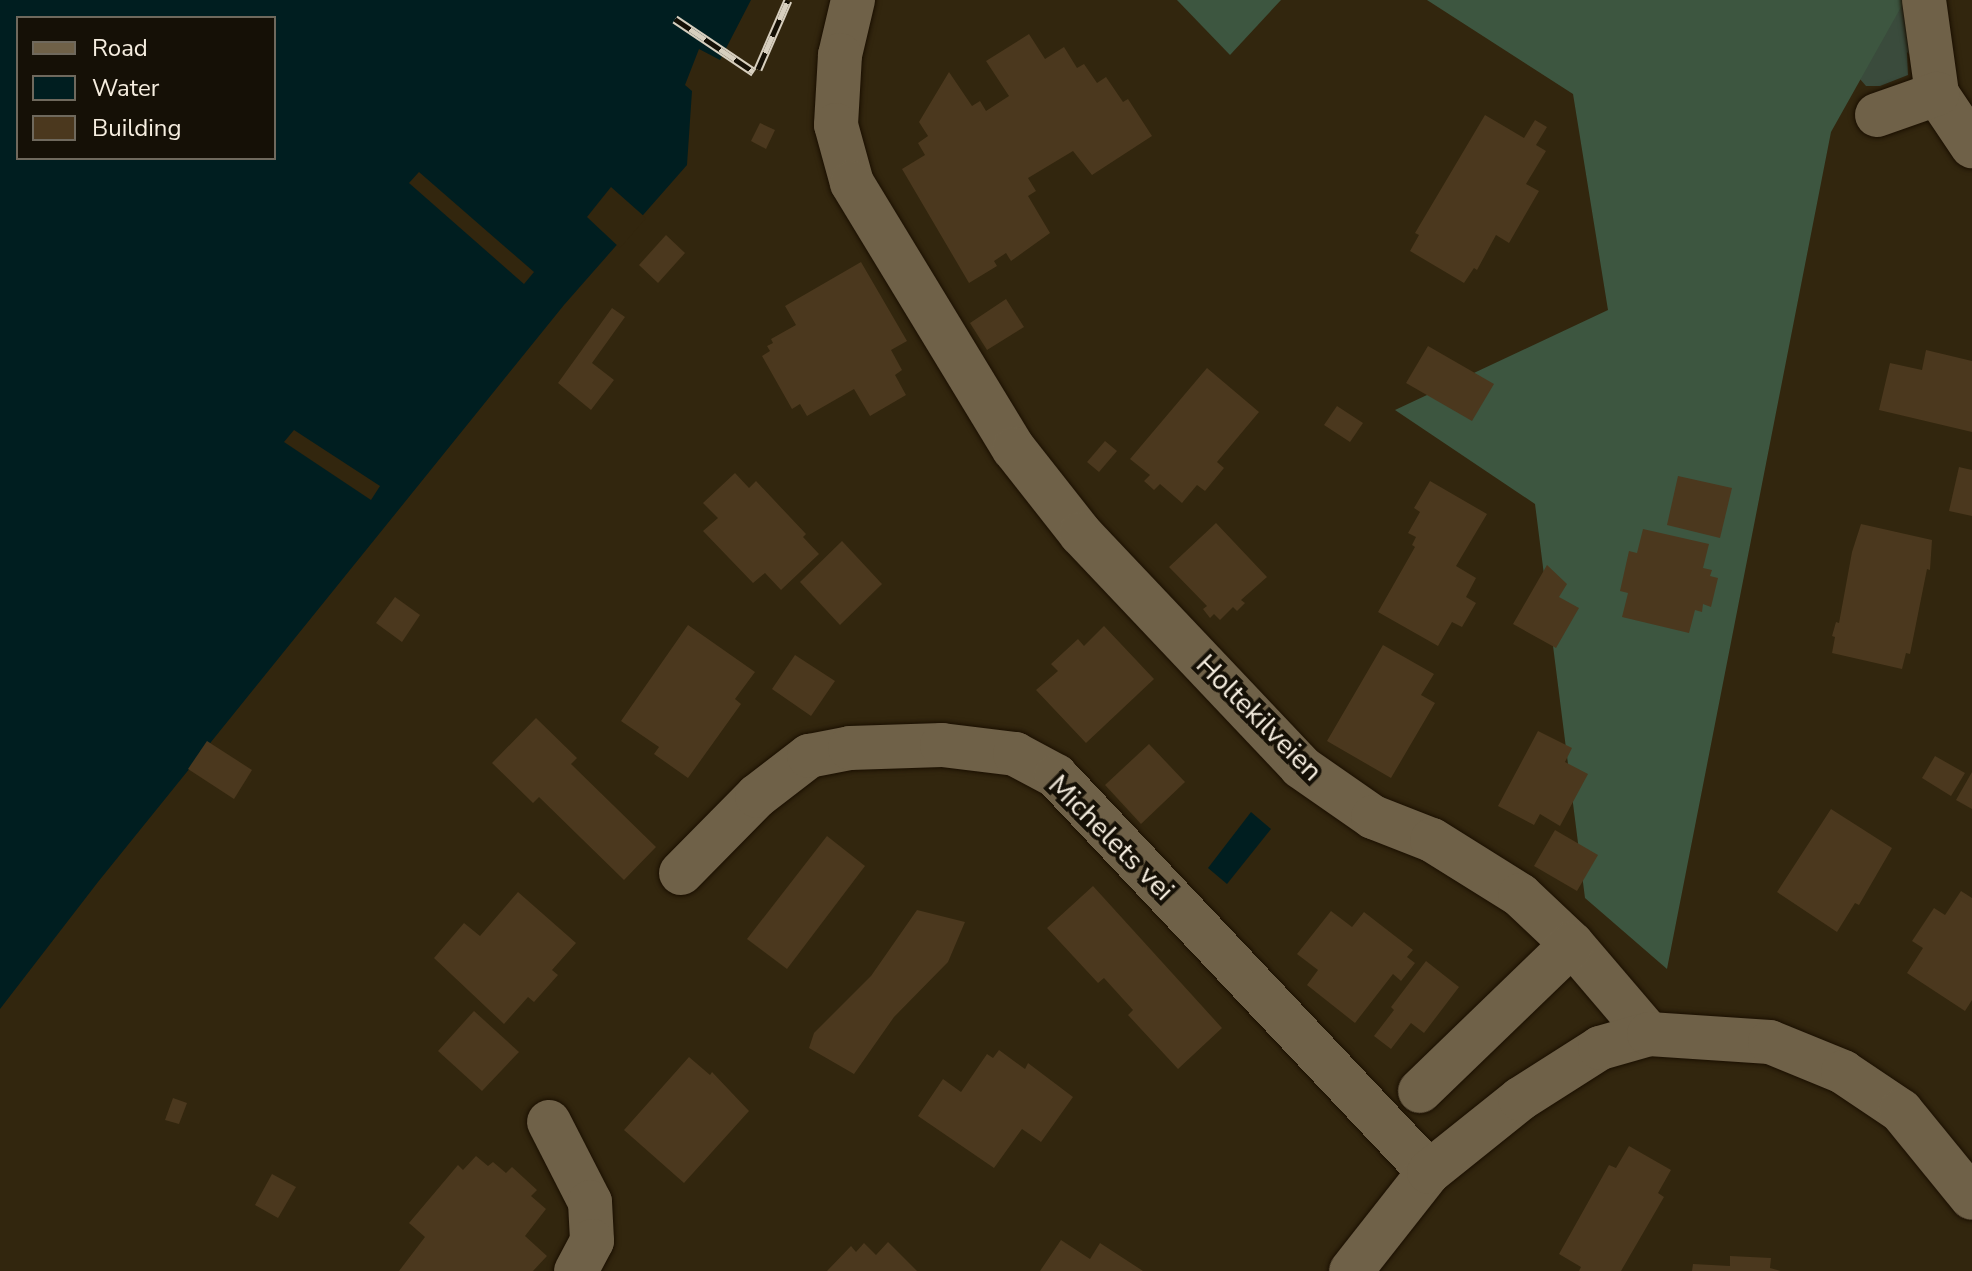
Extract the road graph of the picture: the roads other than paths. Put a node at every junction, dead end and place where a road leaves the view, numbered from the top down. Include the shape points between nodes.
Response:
1 (853, 0) edge
2 (1924, 0) edge
3 (1937, 94) junction
4 (1877, 115) dead end
5 (1972, 146) edge
6 (681, 873) dead end
7 (1572, 944) junction
8 (1649, 1034) junction
9 (1420, 1091) dead end
10 (549, 1122) dead end
11 (1429, 1172) junction
12 (1972, 1198) edge
13 (576, 1271) edge
14 (1351, 1271) edge

1 - 7 street, Holtekilveien via 840,55 836,125 852,183 1014,449 1081,534 1301,767 1373,817 1432,840 1520,895
2 - 3 street
3 - 4 street
3 - 5 street
6 - 11 street, Michelets vei via 757,796 809,756 850,748 942,745 1015,754 1056,776
7 - 8 street, Holtekilveien
7 - 9 street
8 - 11 street via 1600,1048 1520,1099
8 - 12 street via 1770,1042 1843,1072 1901,1111
10 - 13 street via 590,1202 592,1241
11 - 14 street

